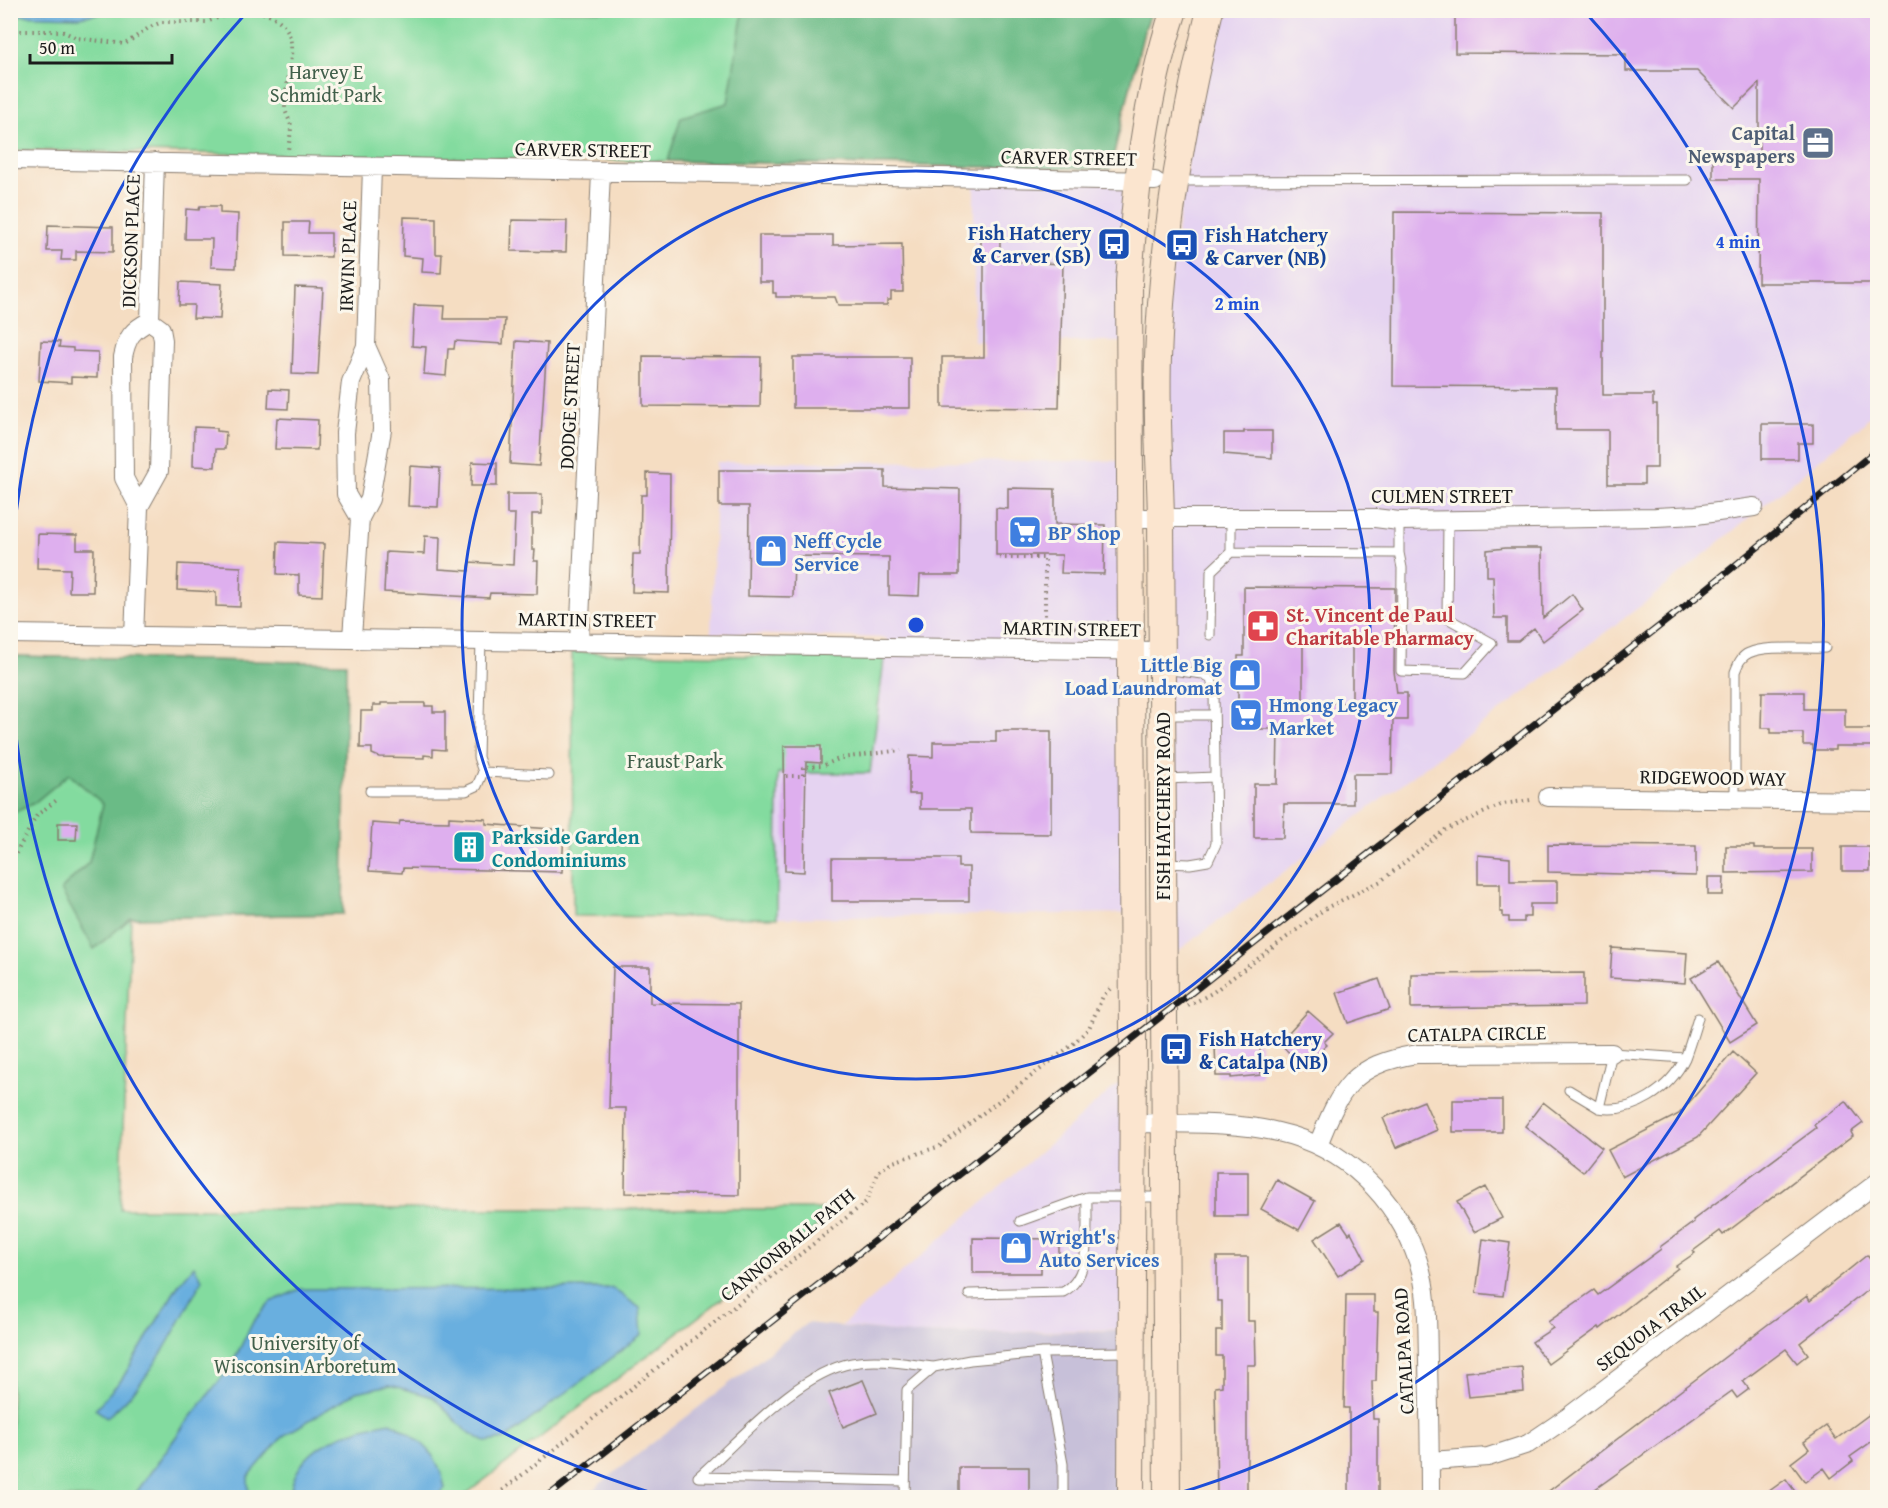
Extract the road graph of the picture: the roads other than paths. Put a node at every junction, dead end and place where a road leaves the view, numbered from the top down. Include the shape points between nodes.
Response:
1 (1174, 10) edge
2 (1210, 10) edge
3 (10, 160) edge
4 (155, 162) junction
5 (372, 168) junction
6 (601, 172) junction
7 (1687, 180) dead end
8 (1156, 181) junction
9 (150, 321) junction
10 (366, 346) junction
11 (139, 507) junction
12 (1754, 507) dead end
13 (360, 518) junction
14 (1130, 518) junction
15 (1161, 519) junction
16 (1232, 519) junction
17 (1448, 520) junction
18 (1399, 521) junction
19 (1230, 552) junction
20 (1399, 553) junction
21 (10, 634) edge
22 (1210, 635) dead end
23 (134, 637) junction
24 (352, 638) junction
25 (481, 640) junction
26 (579, 641) junction
27 (1825, 648) dead end
28 (1130, 651) junction
29 (1162, 660) junction
30 (1162, 715) junction
31 (1214, 715) junction
32 (483, 772) junction
33 (549, 775) dead end
34 (1215, 777) junction
35 (1162, 779) junction
36 (370, 791) dead end
37 (1548, 798) road end
38 (1735, 800) junction
39 (1878, 801) edge
40 (1162, 863) junction
41 (1698, 1018) dead end
42 (1612, 1053) junction
43 (1684, 1058) junction
44 (1569, 1090) dead end
45 (1599, 1108) junction
46 (1132, 1123) junction
47 (1163, 1124) junction
48 (1318, 1145) junction
49 (1878, 1182) edge
50 (1087, 1197) junction
51 (1132, 1197) junction
52 (1164, 1197) junction
53 (1020, 1221) dead end
54 (969, 1294) dead end
55 (1132, 1352) junction
56 (1042, 1353) junction
57 (934, 1367) junction
58 (1430, 1461) junction
59 (905, 1481) junction
60 (905, 1497) edge
61 (1063, 1497) edge
62 (1131, 1497) edge
63 (1167, 1497) edge
64 (1430, 1497) edge

1 - 8 main road, FISH HATCHERY ROAD via 1150,104
2 - 8 main road, FISH HATCHERY ROAD via 1195,73
3 - 4 street, CARVER STREET
4 - 5 street, CARVER STREET
4 - 9 street, DICKSON PLACE
5 - 6 street, CARVER STREET
5 - 10 street, IRWIN PLACE
6 - 8 street, CARVER STREET
6 - 26 street, DODGE STREET
7 - 8 lane
8 - 14 main road, FISH HATCHERY ROAD via 1129,282
8 - 15 main road, FISH HATCHERY ROAD
9 - 11 street, DICKSON PLACE via 161,329 163,340 159,471
9 - 11 street, DICKSON PLACE via 134,329 126,340 123,357 124,478
10 - 13 street, IRWIN PLACE via 381,380 382,430 370,499
10 - 13 street, IRWIN PLACE via 351,382 345,433 346,494
11 - 23 street, DICKSON PLACE
12 - 17 street, CULMEN STREET via 1656,517
13 - 24 street, IRWIN PLACE
14 - 15 street, CULMEN STREET
14 - 28 main road, FISH HATCHERY ROAD
15 - 16 street, CULMEN STREET
15 - 29 main road, FISH HATCHERY ROAD
16 - 18 street, CULMEN STREET
16 - 19 lane
17 - 18 street, CULMEN STREET
17 - 20 lane via 1447,618 1492,643 1466,673 1401,671
18 - 20 lane
19 - 20 lane
19 - 22 lane via 1211,571
21 - 23 street, MARTIN STREET
23 - 24 street, MARTIN STREET
24 - 25 street, MARTIN STREET
25 - 26 street, MARTIN STREET
25 - 32 lane via 478,757
26 - 28 street, MARTIN STREET
27 - 38 lane via 1749,652 1741,659 1735,672
28 - 29 street, MARTIN STREET
28 - 46 main road, FISH HATCHERY ROAD
29 - 30 main road, FISH HATCHERY ROAD
29 - 31 lane via 1211,678
30 - 31 lane
30 - 35 main road, FISH HATCHERY ROAD
31 - 34 lane
32 - 33 lane
32 - 36 lane via 477,786 466,791
34 - 35 lane
34 - 40 lane via 1216,844 1208,861
35 - 40 main road, FISH HATCHERY ROAD
37 - 38 street, RIDGEWOOD WAY
38 - 39 street, RIDGEWOOD WAY
40 - 47 main road, FISH HATCHERY ROAD
41 - 43 lane
42 - 43 lane
42 - 45 lane
42 - 48 street, CATALPA CIRCLE via 1417,1054 1389,1059 1362,1071 1330,1114
43 - 45 lane via 1668,1081 1649,1097 1627,1108
44 - 45 lane
46 - 47 street, CATALPA ROAD
46 - 51 main road, FISH HATCHERY ROAD
47 - 48 street, CATALPA ROAD via 1278,1132
47 - 52 main road, FISH HATCHERY ROAD
48 - 58 street, CATALPA ROAD via 1344,1160 1376,1188 1403,1224 1419,1263 1426,1307
49 - 58 street, SEQUOIA TRAIL via 1528,1444 1488,1457
50 - 51 lane
50 - 53 lane
50 - 54 lane via 1081,1275 1073,1287 1063,1292
51 - 52 lane
51 - 55 main road, FISH HATCHERY ROAD
52 - 63 main road, FISH HATCHERY ROAD
55 - 56 lane
55 - 62 main road, FISH HATCHERY ROAD
56 - 57 lane
56 - 61 lane via 1063,1464
57 - 59 lane via 907,1390
57 - 59 lane via 879,1360 826,1370 784,1399 698,1477
58 - 64 street, CATALPA ROAD
59 - 60 lane

